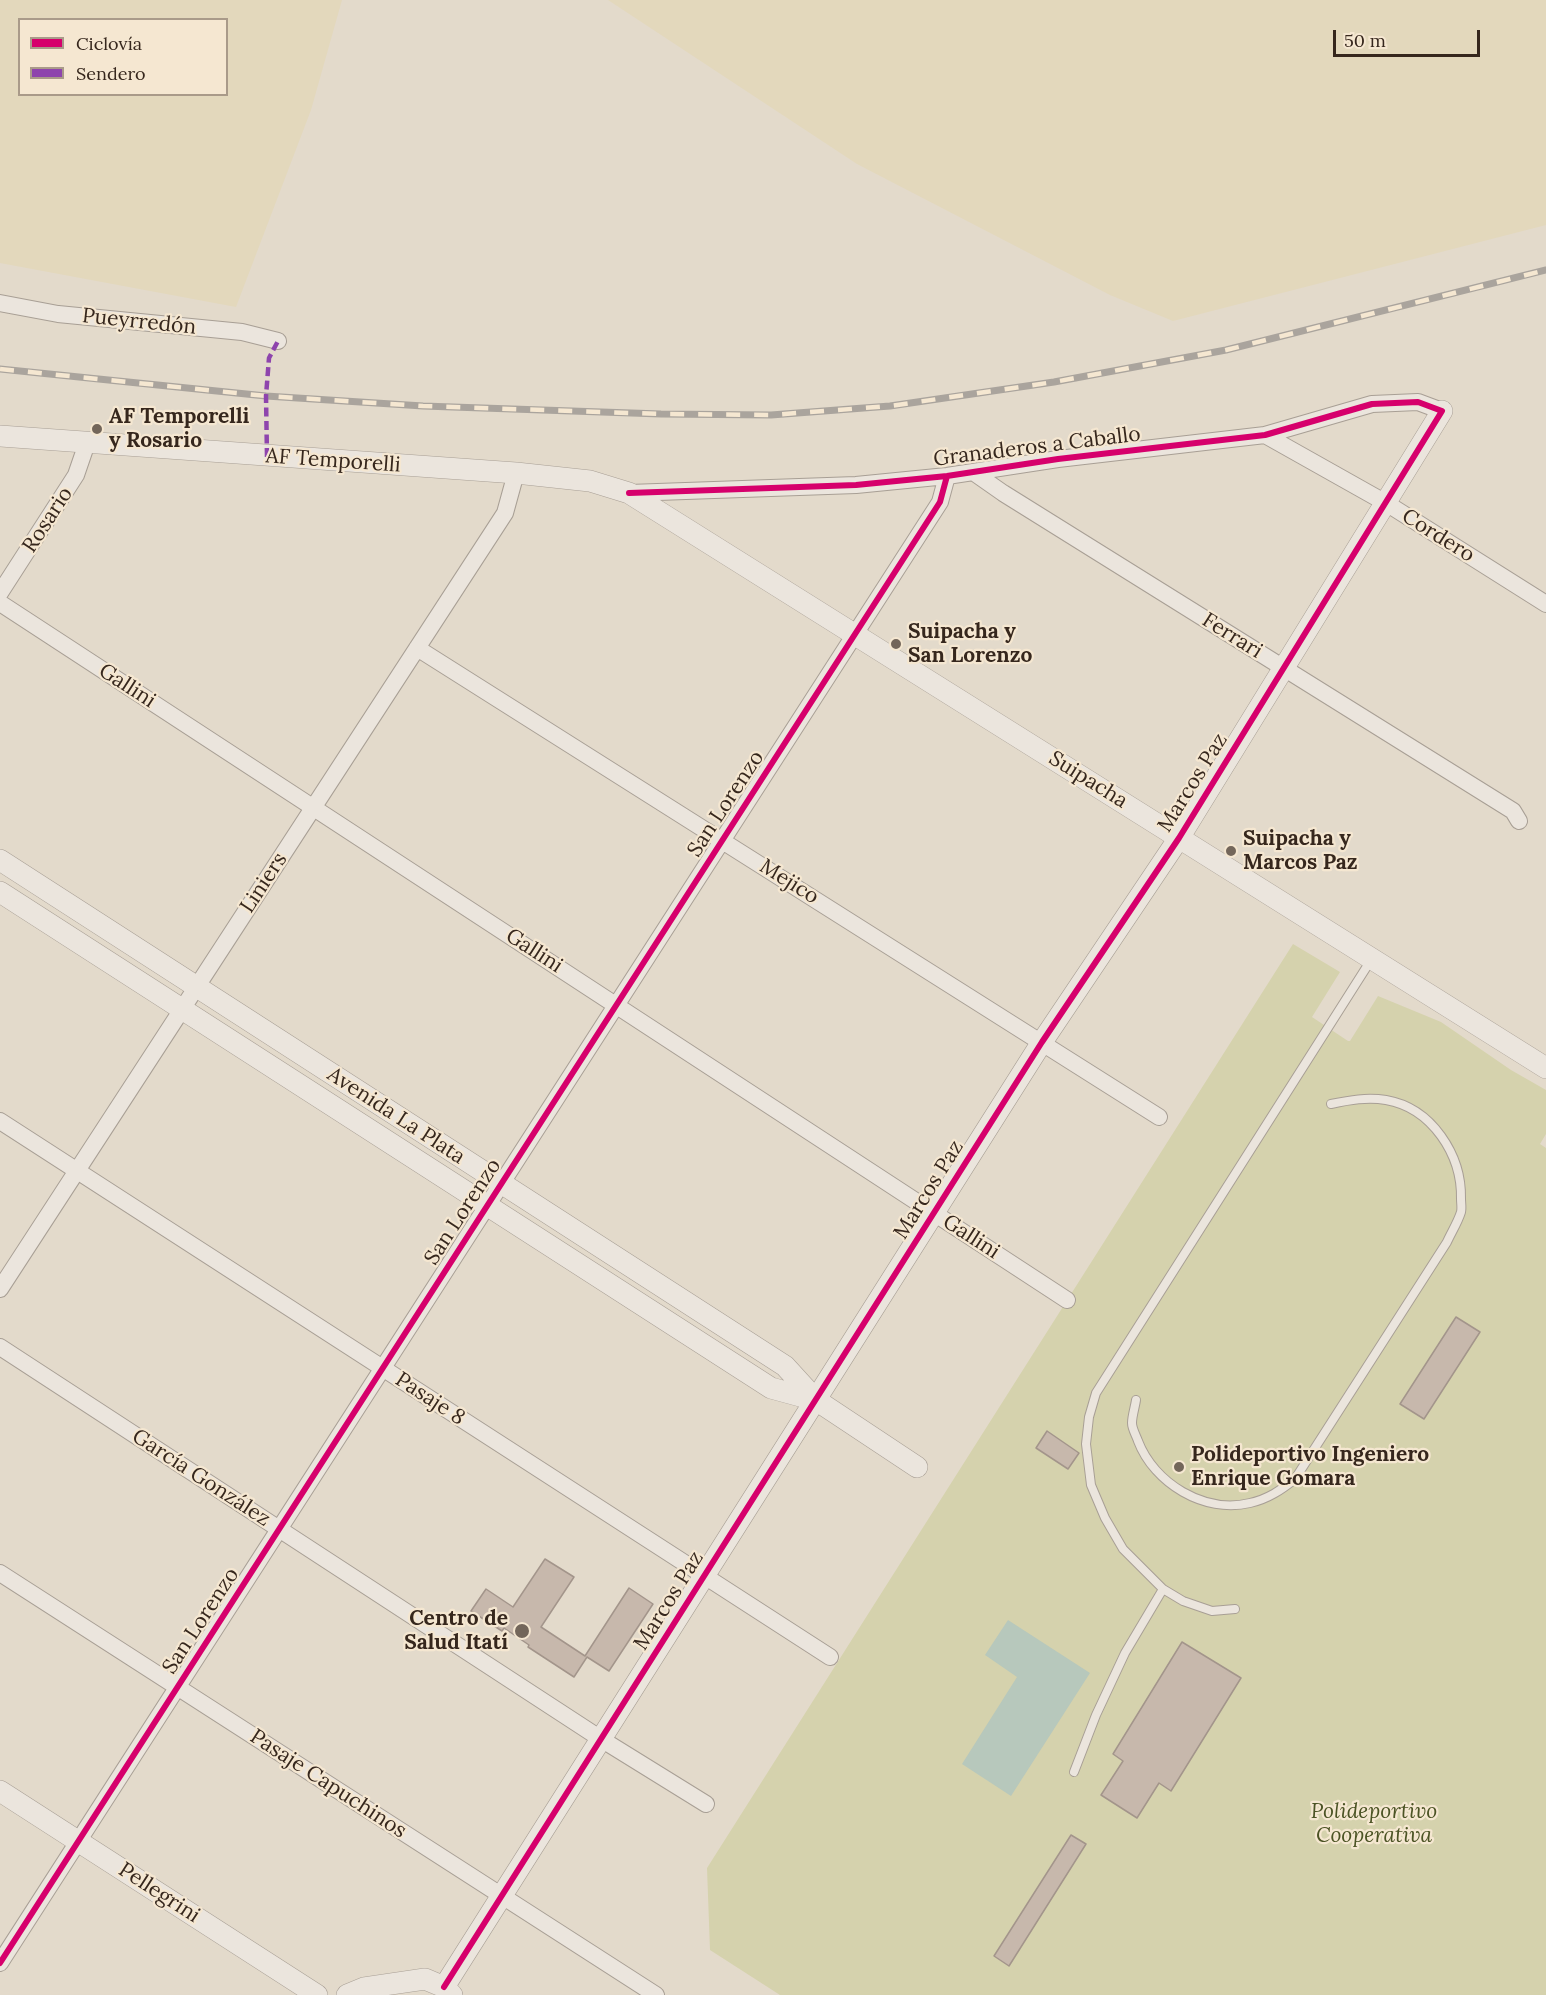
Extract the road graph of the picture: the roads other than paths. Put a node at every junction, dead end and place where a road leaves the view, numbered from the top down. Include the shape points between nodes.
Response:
1 (0, 303) edge
2 (278, 341) dead end
3 (1442, 411) joint
4 (1265, 435) junction
5 (0, 436) edge
6 (87, 443) junction
7 (973, 472) junction
8 (516, 473) junction
9 (947, 476) junction
10 (629, 493) junction
11 (1386, 503) junction
12 (0, 593) edge
13 (0, 603) edge
14 (1546, 604) edge
15 (855, 634) junction
16 (417, 648) junction
17 (1284, 668) junction
18 (313, 807) junction
19 (1519, 821) dead end
20 (1179, 838) junction
21 (722, 840) junction
22 (0, 860) edge
23 (0, 892) edge
24 (1372, 959) junction
25 (197, 987) junction
26 (616, 1005) junction
27 (182, 1009) junction
28 (1042, 1042) junction
29 (1546, 1068) edge
30 (1331, 1104) dead end
31 (1160, 1118) dead end
32 (0, 1122) edge
33 (77, 1171) junction
34 (502, 1184) junction
35 (487, 1206) junction
36 (934, 1213) junction
37 (0, 1289) edge
38 (1067, 1300) dead end
39 (0, 1347) edge
40 (383, 1368) junction
41 (816, 1400) junction
42 (1136, 1400) dead end
43 (917, 1467) dead end
44 (279, 1529) junction
45 (0, 1574) edge
46 (704, 1576) junction
47 (1163, 1589) junction
48 (1235, 1610) dead end
49 (830, 1657) dead end
50 (177, 1688) junction
51 (601, 1739) junction
52 (1074, 1772) dead end
53 (0, 1791) edge
54 (706, 1804) dead end
55 (78, 1841) junction
56 (501, 1896) junction
57 (0, 1963) edge
58 (448, 1991) edge
59 (317, 1995) edge
60 (347, 1995) edge
61 (656, 1995) edge

1 - 2 street, Pueyrredón via 58,314 242,332
3 - 4 street, Granaderos a Caballo via 1418,402 1372,404
3 - 11 street, Marcos Paz
4 - 7 street, Granaderos a Caballo
4 - 11 street, Cordero
5 - 6 street, AF Temporelli
6 - 8 street, AF Temporelli
6 - 12 street, Rosario via 76,475
7 - 9 street, Granaderos a Caballo
7 - 17 street, Ferrari
8 - 10 street, AF Temporelli via 590,481
8 - 16 street, Liniers via 505,513
9 - 10 street, Granaderos a Caballo via 856,485
9 - 15 street, San Lorenzo via 940,502
10 - 15 street, Suipacha
11 - 14 street, Cordero
11 - 17 street, Marcos Paz
13 - 18 street, Gallini
15 - 20 street, Suipacha
15 - 21 street, San Lorenzo
16 - 18 street, Liniers
16 - 21 street, Mejico
17 - 19 street, Ferrari via 1513,811
17 - 20 street, Marcos Paz
18 - 25 street, Liniers
18 - 26 street, Gallini
20 - 24 street, Suipacha
20 - 28 street, Marcos Paz
21 - 26 street, San Lorenzo
21 - 28 street, Mejico
22 - 25 street, Avenida La Plata
23 - 27 street, Avenida La Plata
24 - 29 street, Suipacha
24 - 47 lane via 1096,1393 1086,1444 1090,1485 1123,1549
25 - 27 street, Liniers
25 - 34 street, Avenida La Plata
26 - 34 street, San Lorenzo
26 - 36 street, Gallini
27 - 33 street, Liniers
27 - 35 street, Avenida La Plata
28 - 31 street, Mejico
28 - 36 street, Marcos Paz
30 - 42 lane via 1360,1098 1388,1101 1415,1112 1438,1130 1454,1155 1462,1182 1461,1212 1447,1242 1295,1479 1274,1495 1249,1503 1197,1499 1165,1481 1143,1453 1132,1425
32 - 33 street, Pasaje 8
33 - 37 street, Liniers
33 - 40 street, Pasaje 8
34 - 35 street, San Lorenzo
34 - 41 street, Avenida La Plata via 785,1366
35 - 40 street, San Lorenzo
35 - 41 street, Avenida La Plata via 771,1388
36 - 38 street, Gallini
36 - 41 street, Marcos Paz
39 - 44 street, García González
40 - 44 street, San Lorenzo
40 - 46 street, Pasaje 8
41 - 43 street, Avenida La Plata
41 - 46 street, Marcos Paz
44 - 50 street, San Lorenzo
44 - 51 street, García González
45 - 50 street, Pasaje Capuchinos
46 - 49 street, Pasaje 8
46 - 51 street, Marcos Paz
47 - 48 lane via 1212,1611
47 - 52 lane via 1115,1674
50 - 55 street, San Lorenzo
50 - 56 street, Pasaje Capuchinos
51 - 54 street, García González
51 - 56 street, Marcos Paz
53 - 55 street, Pellegrini
55 - 57 street, San Lorenzo
55 - 59 street, Pellegrini
56 - 58 street, Marcos Paz
56 - 61 street, Pasaje Capuchinos
58 - 60 street via 424,1979 364,1988

